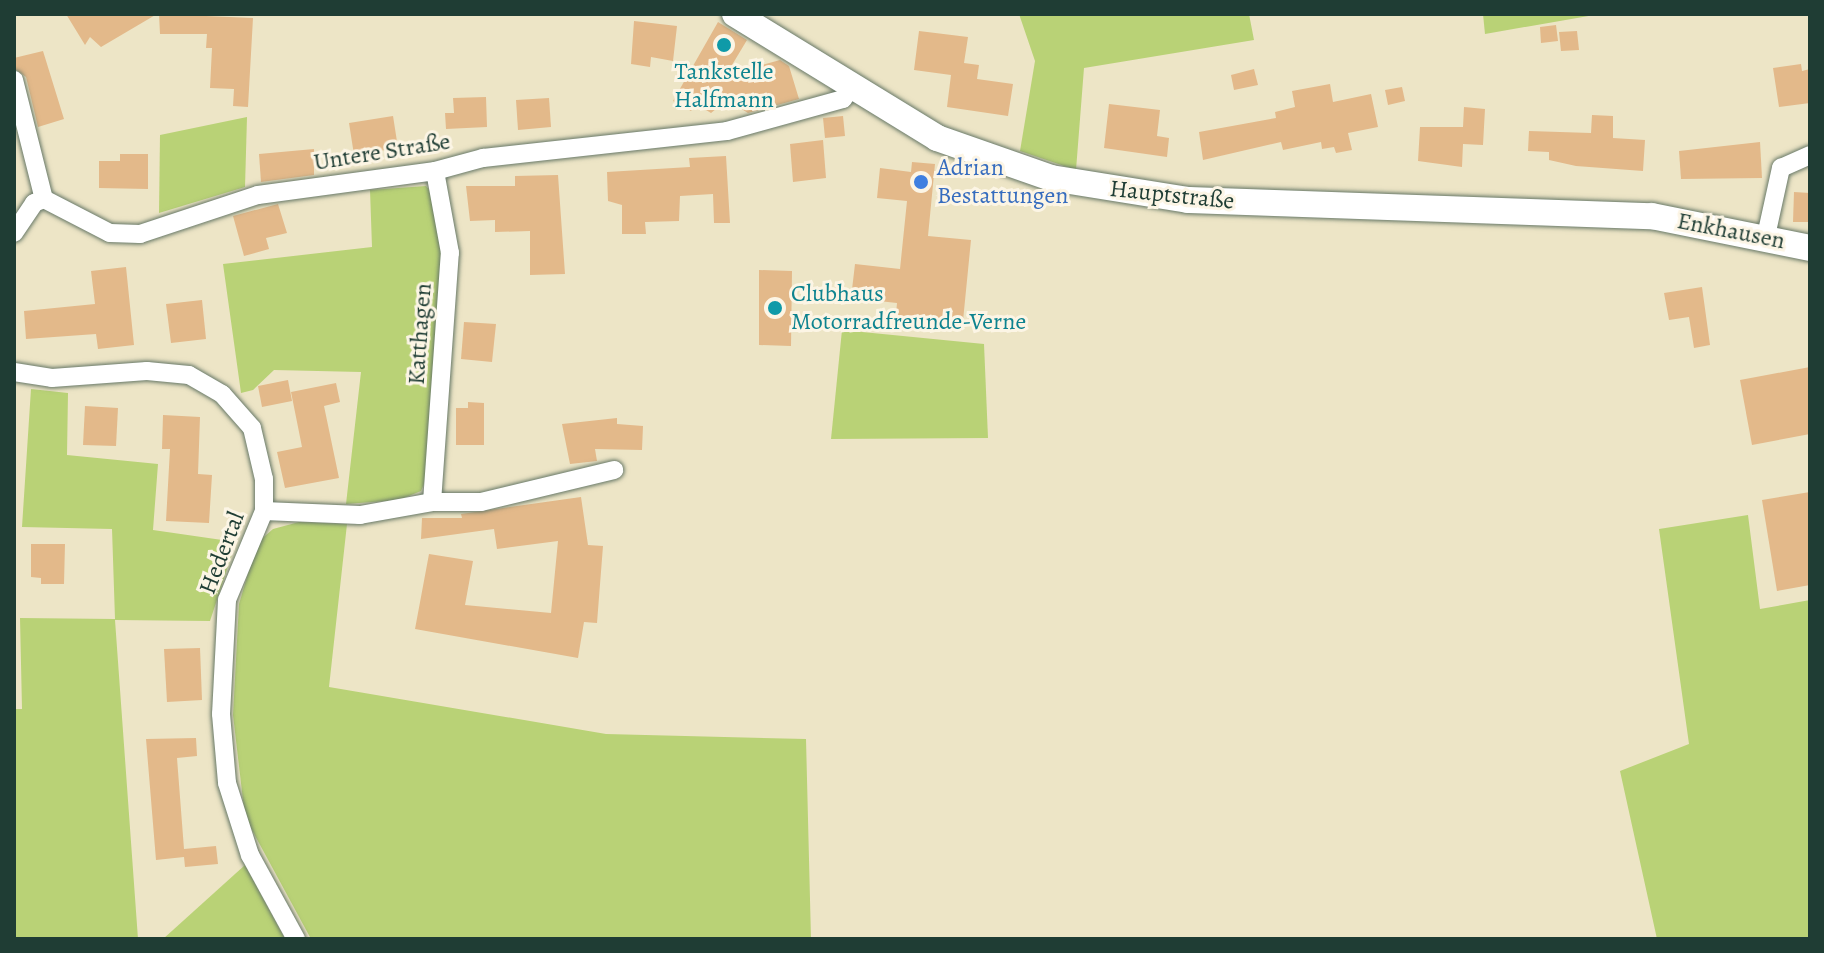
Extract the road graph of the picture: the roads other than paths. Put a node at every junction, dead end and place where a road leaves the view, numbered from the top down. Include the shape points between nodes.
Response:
1 (735, 14) edge
2 (14, 80) edge
3 (852, 86) junction
4 (1810, 155) edge
5 (435, 171) junction
6 (44, 199) junction
7 (1652, 216) joint
8 (14, 233) edge
9 (1766, 236) junction
10 (1810, 248) edge
11 (14, 372) edge
12 (614, 470) dead end
13 (432, 502) junction
14 (264, 511) junction
15 (296, 939) edge

1 - 3 main road, Hauptstraße
2 - 6 street
3 - 5 street, Untere Straße via 843,99 727,131 483,158
3 - 7 main road, Hauptstraße via 937,138 995,161 1115,191 1188,200
4 - 9 street via 1781,168
5 - 6 street, Untere Straße via 258,195 140,234 110,233
5 - 13 street, Katthagen via 450,253
6 - 8 street via 34,203
7 - 9 main road, Enkhausen
9 - 10 main road, Enkhausen
11 - 14 street, Hedertal via 52,378 147,371 189,375 222,394 252,428 264,479
12 - 13 street via 481,502
13 - 14 street via 360,515
14 - 15 street, Hedertal via 227,600 221,714 227,783 250,855

